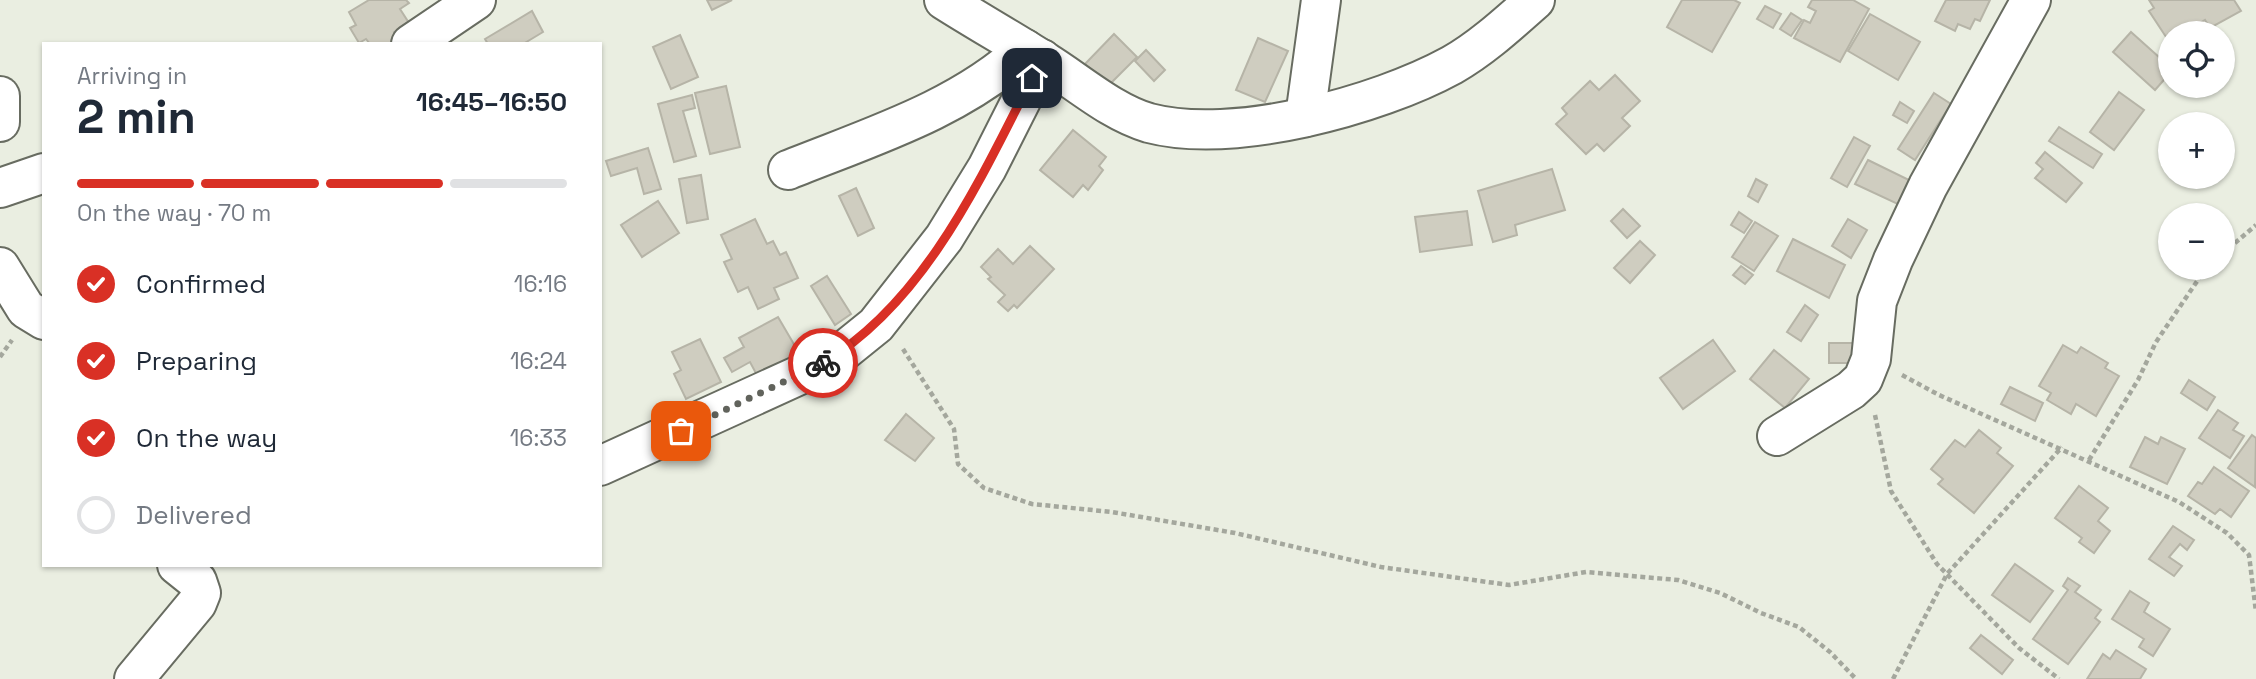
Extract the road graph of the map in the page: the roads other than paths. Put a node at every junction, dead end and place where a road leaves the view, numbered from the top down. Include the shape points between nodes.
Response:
1 (476, 0) edge
2 (944, 0) edge
3 (1321, 0) edge
4 (1535, 0) edge
5 (2031, 0) edge
6 (414, 42) edge
7 (1033, 54) junction
8 (0, 96) edge
9 (1305, 117) junction
10 (0, 121) edge
11 (788, 170) dead end
12 (42, 174) edge
13 (0, 188) edge
14 (0, 267) edge
15 (42, 319) edge
16 (1777, 436) dead end
17 (602, 465) edge
18 (179, 567) edge
19 (134, 679) edge

1 - 6 street
2 - 7 street
3 - 9 street
4 - 9 street via 1503,30 1454,64 1404,89
5 - 16 street via 1928,186 1894,260 1877,301 1871,359 1863,379
7 - 9 street via 1130,116 1149,122 1225,129
7 - 11 street via 926,114
7 - 17 street via 987,168 944,238 876,325 815,368
8 - 10 street
12 - 13 street
14 - 15 street via 26,309
18 - 19 street via 197,582 201,593 197,603

